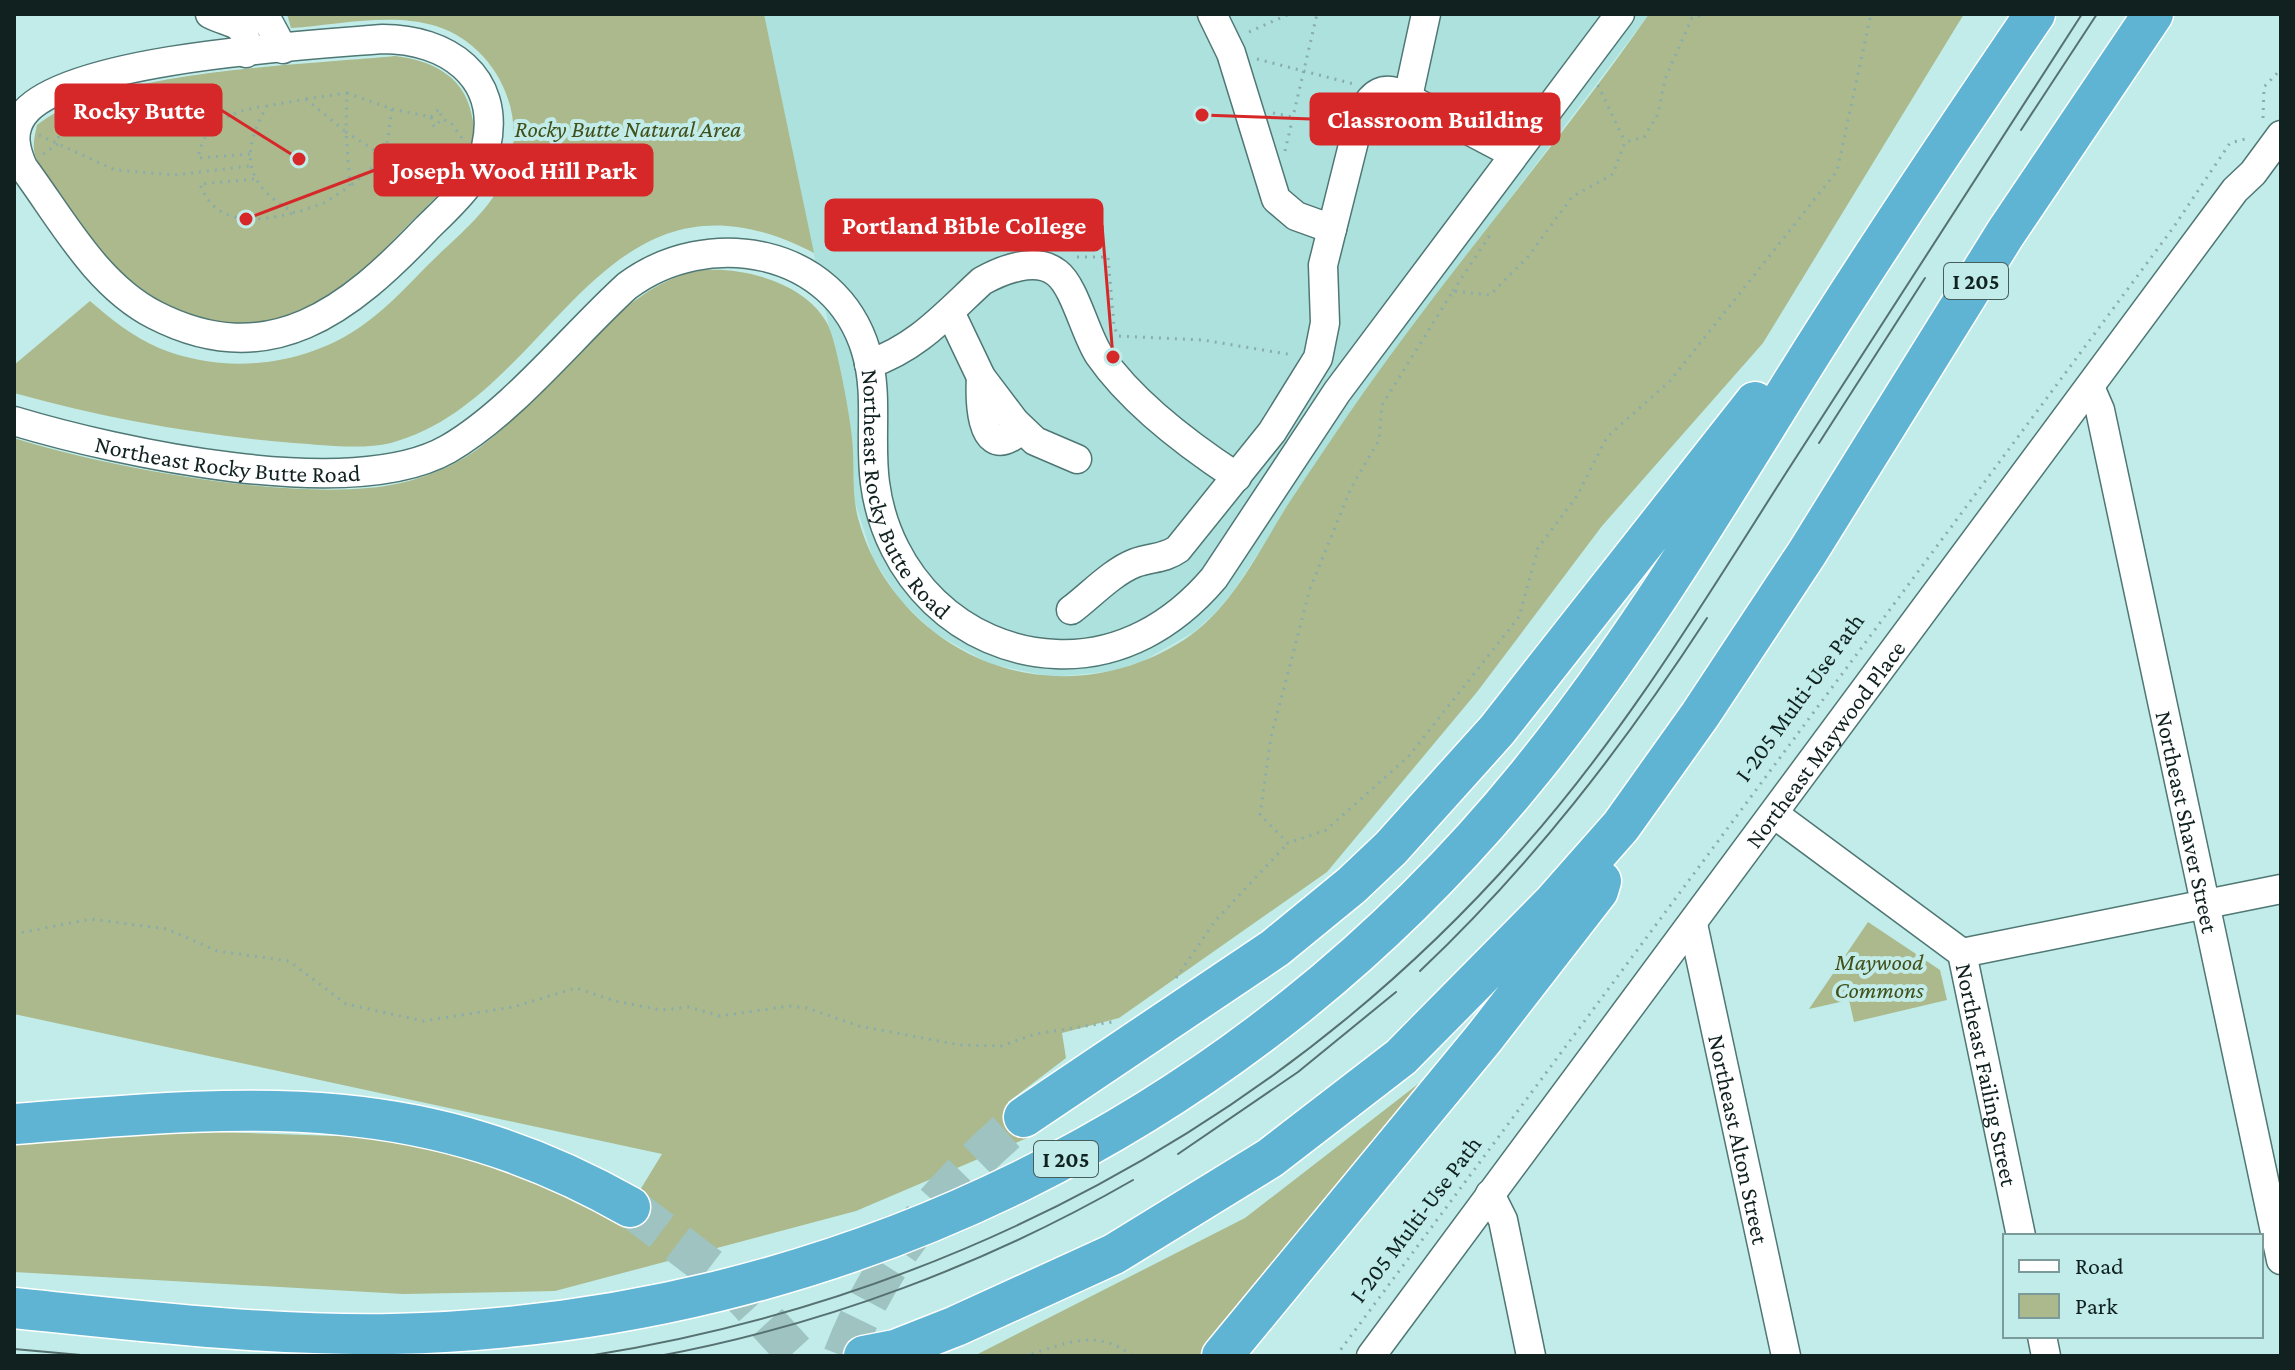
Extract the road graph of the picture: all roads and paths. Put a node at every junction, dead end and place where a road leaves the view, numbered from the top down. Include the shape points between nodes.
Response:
1 (210, 14) edge
2 (258, 14) edge
3 (1212, 14) edge
4 (1289, 14) edge
5 (1317, 14) edge
6 (1426, 14) edge
7 (1620, 14) edge
8 (1708, 14) edge
9 (1871, 14) edge
10 (2035, 14) edge
11 (2153, 14) edge
12 (1243, 35) dead end
13 (283, 49) junction
14 (246, 53) junction
15 (1249, 57) dead end
16 (1585, 60) junction
17 (2281, 69) edge
18 (1304, 71) junction
19 (61, 90) junction
20 (347, 93) junction
21 (1373, 96) junction
22 (1408, 97) junction
23 (306, 99) junction
24 (267, 106) junction
25 (392, 109) junction
26 (1266, 111) dead end
27 (431, 117) junction
28 (1293, 117) junction
29 (442, 119) junction
30 (16, 124) edge
31 (346, 132) junction
32 (1625, 142) junction
33 (58, 144) junction
34 (472, 145) dead end
35 (2269, 145) edge
36 (1285, 152) dead end
37 (250, 154) junction
38 (1514, 154) junction
39 (385, 157) junction
40 (249, 166) junction
41 (18, 170) edge
42 (254, 179) junction
43 (350, 186) junction
44 (295, 213) junction
45 (1332, 229) junction
46 (1059, 274) junction
47 (950, 312) junction
48 (1316, 362) junction
49 (869, 364) junction
50 (1794, 380) junction
51 (2090, 387) junction
52 (14, 421) edge
53 (1077, 459) dead end
54 (1237, 477) junction
55 (1071, 610) dead end
56 (1774, 814) junction
57 (1621, 826) junction
58 (1288, 843) junction
59 (2281, 889) edge
60 (2206, 905) junction
61 (1693, 924) junction
62 (14, 934) edge
63 (1962, 953) junction
64 (1176, 978) dead end
65 (1124, 1019) dead end
66 (1024, 1117) tunnel mouth
67 (14, 1124) edge
68 (1490, 1194) junction
69 (630, 1207) tunnel mouth
70 (2021, 1234) edge
71 (2281, 1260) edge
72 (14, 1308) edge
73 (882, 1354) edge
74 (1024, 1356) edge
75 (1133, 1356) edge
76 (1222, 1356) edge
77 (1336, 1356) edge
78 (1371, 1356) edge
79 (1531, 1356) edge
80 (1786, 1356) edge

1 - 14 street via 240,26 247,38
2 - 13 street
3 - 45 street via 1231,53 1276,199 1296,216
4 - 12 path
5 - 18 path
6 - 22 street
7 - 16 street, Northeast Rocky Butte Road
8 - 32 path via 1692,18 1665,79 1658,114 1644,137
9 - 58 path via 1837,171 1670,381 1607,437 1577,496 1538,548 1519,617 1408,757 1326,830
10 - 50 highway, I 205
11 - 57 highway, I 205 via 2005,234 1807,553
13 - 14 street
13 - 41 street via 383,39 426,43 464,64 481,88 488,113 486,147 467,186 366,288 311,323 271,334 230,335 189,329 153,314 103,275
14 - 19 street via 140,67
15 - 18 path
16 - 32 path
16 - 38 street, Northeast Rocky Butte Road
17 - 35 path via 2264,87
18 - 21 path via 1362,85
18 - 28 path
19 - 30 street via 29,108
19 - 33 path
20 - 23 path
20 - 25 path
20 - 31 path
21 - 22 street via 1389,90
21 - 45 street via 1358,125
22 - 38 street
23 - 24 path
23 - 31 path
24 - 37 path
24 - 37 path via 218,121 198,158
25 - 27 path
25 - 39 path
26 - 28 path
27 - 29 path via 434,127
27 - 29 path via 439,109
28 - 36 path
29 - 34 path
30 - 33 path
30 - 41 street
31 - 39 path
31 - 43 path
32 - 58 path via 1613,174 1572,197 1527,258 1490,295 1453,291 1382,405 1379,440 1351,488 1310,589 1271,737 1260,815
33 - 40 path via 115,170 175,175
33 - 41 path
35 - 51 street, Northeast Maywood Place
35 - 77 path, I-205 Multi-Use Path via 2230,143 2173,228
37 - 40 path
38 - 49 street, Northeast Rocky Butte Road via 1337,392 1214,578 1173,618 1120,645 1064,654 1007,645 952,618 913,580 890,542 878,503
39 - 43 path
40 - 42 path
42 - 44 path
42 - 44 path via 200,184 210,203 233,217 261,220
43 - 44 path
45 - 48 street via 1323,265 1323,343
46 - 47 street via 1028,265 1003,270 982,281
46 - 48 path via 1075,257 1108,257 1118,336 1203,340
46 - 54 street via 1110,368 1184,440
47 - 49 street via 918,340
47 - 53 street via 981,377 1015,422 1035,441
48 - 54 street
49 - 52 street, Northeast Rocky Butte Road via 849,317 802,271 756,254 711,251 666,262 640,276 485,422 448,449 407,465 357,472 256,468 145,453
50 - 66 highway via 1756,401 1497,730 1362,876 1275,948
50 - 72 highway, I 205 via 1682,560 1600,679 1530,773 1435,880 1328,982 1236,1054 1057,1164 938,1220 781,1275 676,1301 533,1325 309,1333
51 - 56 street, Northeast Maywood Place
51 - 60 street, Northeast Shaver Street via 2100,410
54 - 55 street via 1178,549 1123,570
56 - 61 street, Northeast Maywood Place
56 - 63 street, Northeast Failing Street
57 - 73 highway, I 205 via 1451,1010 1401,1057 1270,1158 1114,1254
57 - 76 highway via 1598,891
58 - 64 path via 1215,921
59 - 60 street
60 - 63 street
60 - 71 street, Northeast Shaver Street
61 - 68 street, Northeast Maywood Place
61 - 80 street, Northeast Alton Street
62 - 65 path via 91,919 167,929 217,951 289,961 346,1004 423,1021 513,1007 576,988 661,1010 689,1007 720,1016 807,1008 859,1026 960,1045 1001,1046 1035,1034
63 - 70 street, Northeast Failing Street
67 - 69 highway via 227,1110 374,1117 503,1147
68 - 78 street, Northeast Maywood Place
68 - 79 street via 1503,1220
74 - 75 path via 1093,1338 1119,1345

